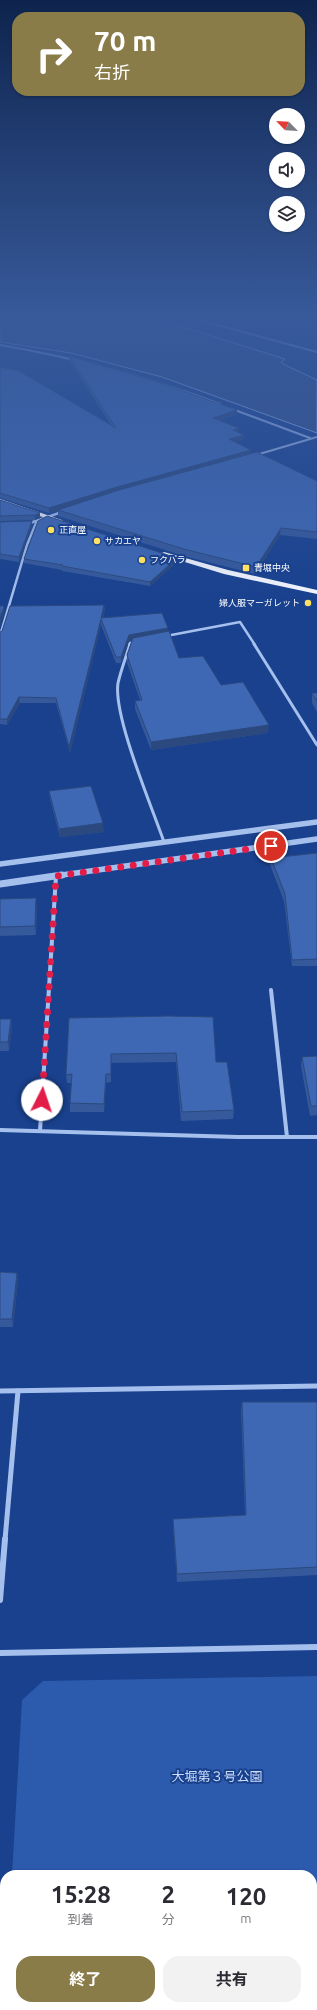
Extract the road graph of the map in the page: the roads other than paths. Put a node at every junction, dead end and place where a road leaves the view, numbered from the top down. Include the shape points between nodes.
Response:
1 (246, 414) edge
2 (316, 437) edge
3 (311, 438) junction
4 (250, 457) edge
5 (0, 501) edge
6 (68, 510) edge
7 (47, 517) junction
8 (36, 523) junction
9 (25, 524) edge
10 (69, 524) edge
11 (157, 552) edge
12 (317, 592) edge
13 (0, 636) edge
14 (161, 637) edge
15 (138, 641) edge
16 (317, 745) edge
17 (317, 822) edge
18 (317, 839) edge
19 (164, 842) junction
20 (0, 864) edge
21 (56, 876) junction
22 (0, 884) edge
23 (271, 990) dead end
24 (0, 1130) edge
25 (40, 1131) junction
26 (287, 1137) junction
27 (317, 1137) edge
28 (317, 1386) edge
29 (0, 1391) edge
30 (18, 1391) junction
31 (0, 1600) edge
32 (317, 1647) edge
33 (0, 1653) edge

1 - 3 street
2 - 3 street
3 - 4 street
5 - 7 highway
6 - 7 street
7 - 8 street
7 - 10 highway
8 - 9 street
8 - 13 street
11 - 12 highway via 226,572
14 - 16 street via 240,622
15 - 19 street via 130,643 118,684 120,710
17 - 19 street
18 - 21 street
19 - 20 street
21 - 22 street
21 - 25 street
23 - 26 street
24 - 25 street
25 - 26 street
26 - 27 street
28 - 30 street
29 - 30 street
30 - 31 street
32 - 33 street

